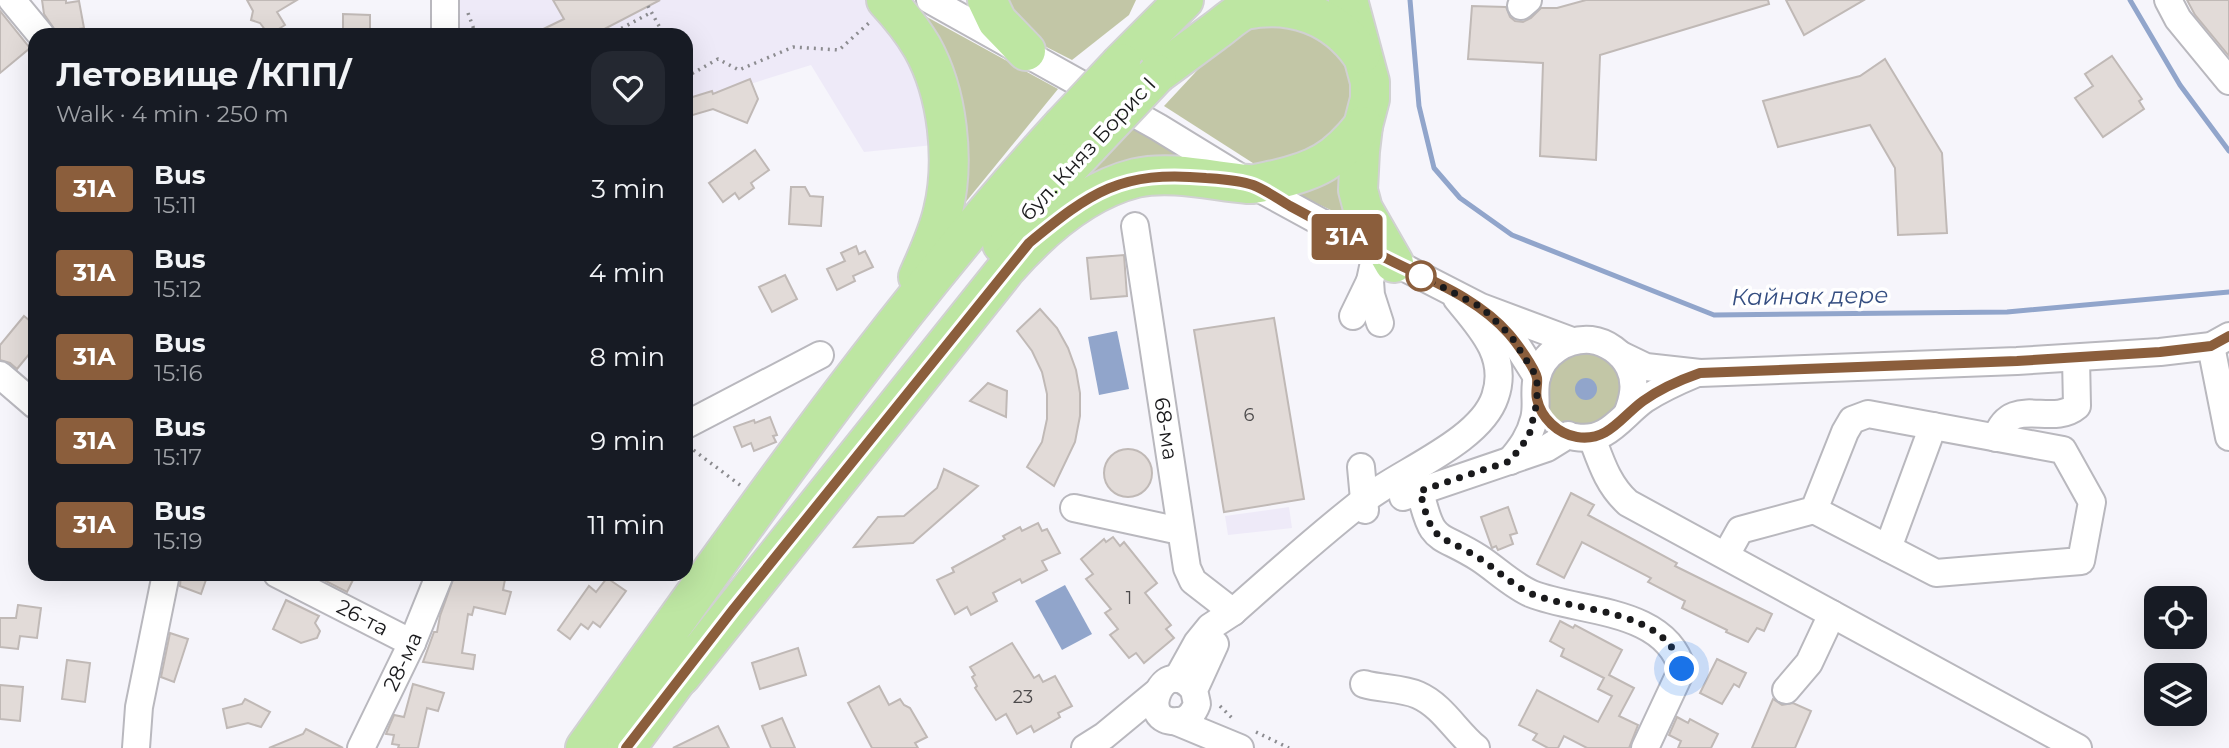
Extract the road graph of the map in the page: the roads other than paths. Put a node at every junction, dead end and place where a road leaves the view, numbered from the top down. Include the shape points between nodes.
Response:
1 (12, 0) edge
2 (445, 0) edge
3 (930, 0) edge
4 (987, 0) edge
5 (1152, 0) edge
6 (1184, 0) edge
7 (1238, 0) edge
8 (1349, 0) edge
9 (2168, 0) edge
10 (888, 3) edge
11 (35, 28) edge
12 (445, 28) edge
13 (1026, 51) junction
14 (1362, 56) junction
15 (1121, 63) junction
16 (1157, 74) junction
17 (2229, 81) edge
18 (1363, 126) junction
19 (1075, 136) junction
20 (1251, 184) junction
21 (1135, 226) dead end
22 (1380, 266) junction
23 (1452, 292) junction
24 (1481, 307) junction
25 (903, 314) junction
26 (1353, 316) dead end
27 (1380, 323) dead end
28 (1572, 341) junction
29 (2220, 341) edge
30 (820, 355) dead end
31 (1621, 355) junction
32 (2076, 358) junction
33 (1700, 373) junction
34 (0, 375) edge
35 (1537, 389) junction
36 (28, 399) edge
37 (1627, 414) junction
38 (693, 421) edge
39 (1933, 426) junction
40 (1580, 436) junction
41 (2229, 437) edge
42 (1996, 438) junction
43 (1510, 461) junction
44 (1362, 467) dead end
45 (1420, 491) junction
46 (1364, 505) junction
47 (1074, 508) dead end
48 (1814, 510) junction
49 (1180, 531) junction
50 (1888, 548) junction
51 (1726, 555) junction
52 (165, 581) edge
53 (291, 581) edge
54 (437, 581) edge
55 (1233, 612) junction
56 (1832, 614) junction
57 (412, 643) junction
58 (681, 676) junction
59 (1364, 684) dead end
60 (1786, 690) dead end
61 (1188, 692) junction
62 (1174, 721) junction
63 (1241, 736) edge
64 (1095, 742) edge
65 (136, 748) edge
66 (361, 748) edge
67 (584, 748) edge
68 (626, 748) edge
69 (1476, 748) edge
70 (1645, 748) edge
71 (2078, 748) edge

1 - 11 street
2 - 12 street
3 - 13 street
4 - 13 highway via 997,22
5 - 15 highway
6 - 15 highway, бул. Княз Борис I
7 - 16 highway, бул. Княз Борис I
8 - 14 highway
9 - 17 street
10 - 25 highway via 930,66 943,109 949,153 943,212
13 - 20 street
14 - 16 highway via 1343,30 1318,12 1271,3 1244,10
14 - 18 highway via 1370,82
15 - 19 highway, бул. Княз Борис I, bridge
16 - 19 highway, бул. Княз Борис I, bridge
18 - 20 highway via 1319,167
18 - 22 highway via 1358,190
19 - 25 highway, бул. Княз Борис I via 1016,177
19 - 58 highway, бул. Княз Борис I via 1031,207 955,301
20 - 22 street
20 - 58 highway via 1191,176 1139,178 1098,192 1029,243
21 - 49 street, 68-ма
22 - 23 street
22 - 26 street
22 - 27 street
23 - 24 street
23 - 46 street via 1496,353 1496,396 1484,418 1469,432
24 - 28 street
24 - 35 street via 1511,336
25 - 67 highway, бул. Княз Борис I
28 - 31 street via 1598,341
28 - 35 street via 1550,355
29 - 32 street via 2160,352
29 - 41 street
30 - 38 street
31 - 33 street via 1646,367
31 - 37 street via 1634,383
32 - 33 street
32 - 42 street via 2077,406 2061,414 2010,417 2001,423
33 - 37 street via 1658,391
34 - 36 street
35 - 40 street via 1544,416 1554,427
35 - 43 street via 1529,436
37 - 40 street via 1606,433
39 - 42 street
39 - 48 street via 1868,414 1852,420
39 - 50 street
40 - 43 street
40 - 51 street via 1615,492 1628,503
42 - 50 street via 2063,450 2092,502 2081,561 1936,573
43 - 45 street
44 - 46 street
45 - 46 street
45 - 70 street via 1434,533 1531,593 1626,619 1665,639 1682,669
46 - 55 street
47 - 49 street
48 - 50 street
48 - 51 street via 1740,530
49 - 55 street, 68-ма via 1186,568 1193,581
51 - 56 street
52 - 65 street via 139,707
53 - 57 street, 26-та
54 - 57 street, 28-ма
55 - 61 street via 1203,635
56 - 60 street via 1809,663
56 - 71 street
57 - 66 street, 28-ма
58 - 68 highway, бул. Княз Борис I
59 - 69 street via 1419,696 1437,707
61 - 62 street via 1190,716
61 - 62 street via 1155,707
61 - 63 street via 1209,722
61 - 64 street
62 - 63 street
62 - 64 street via 1145,723

